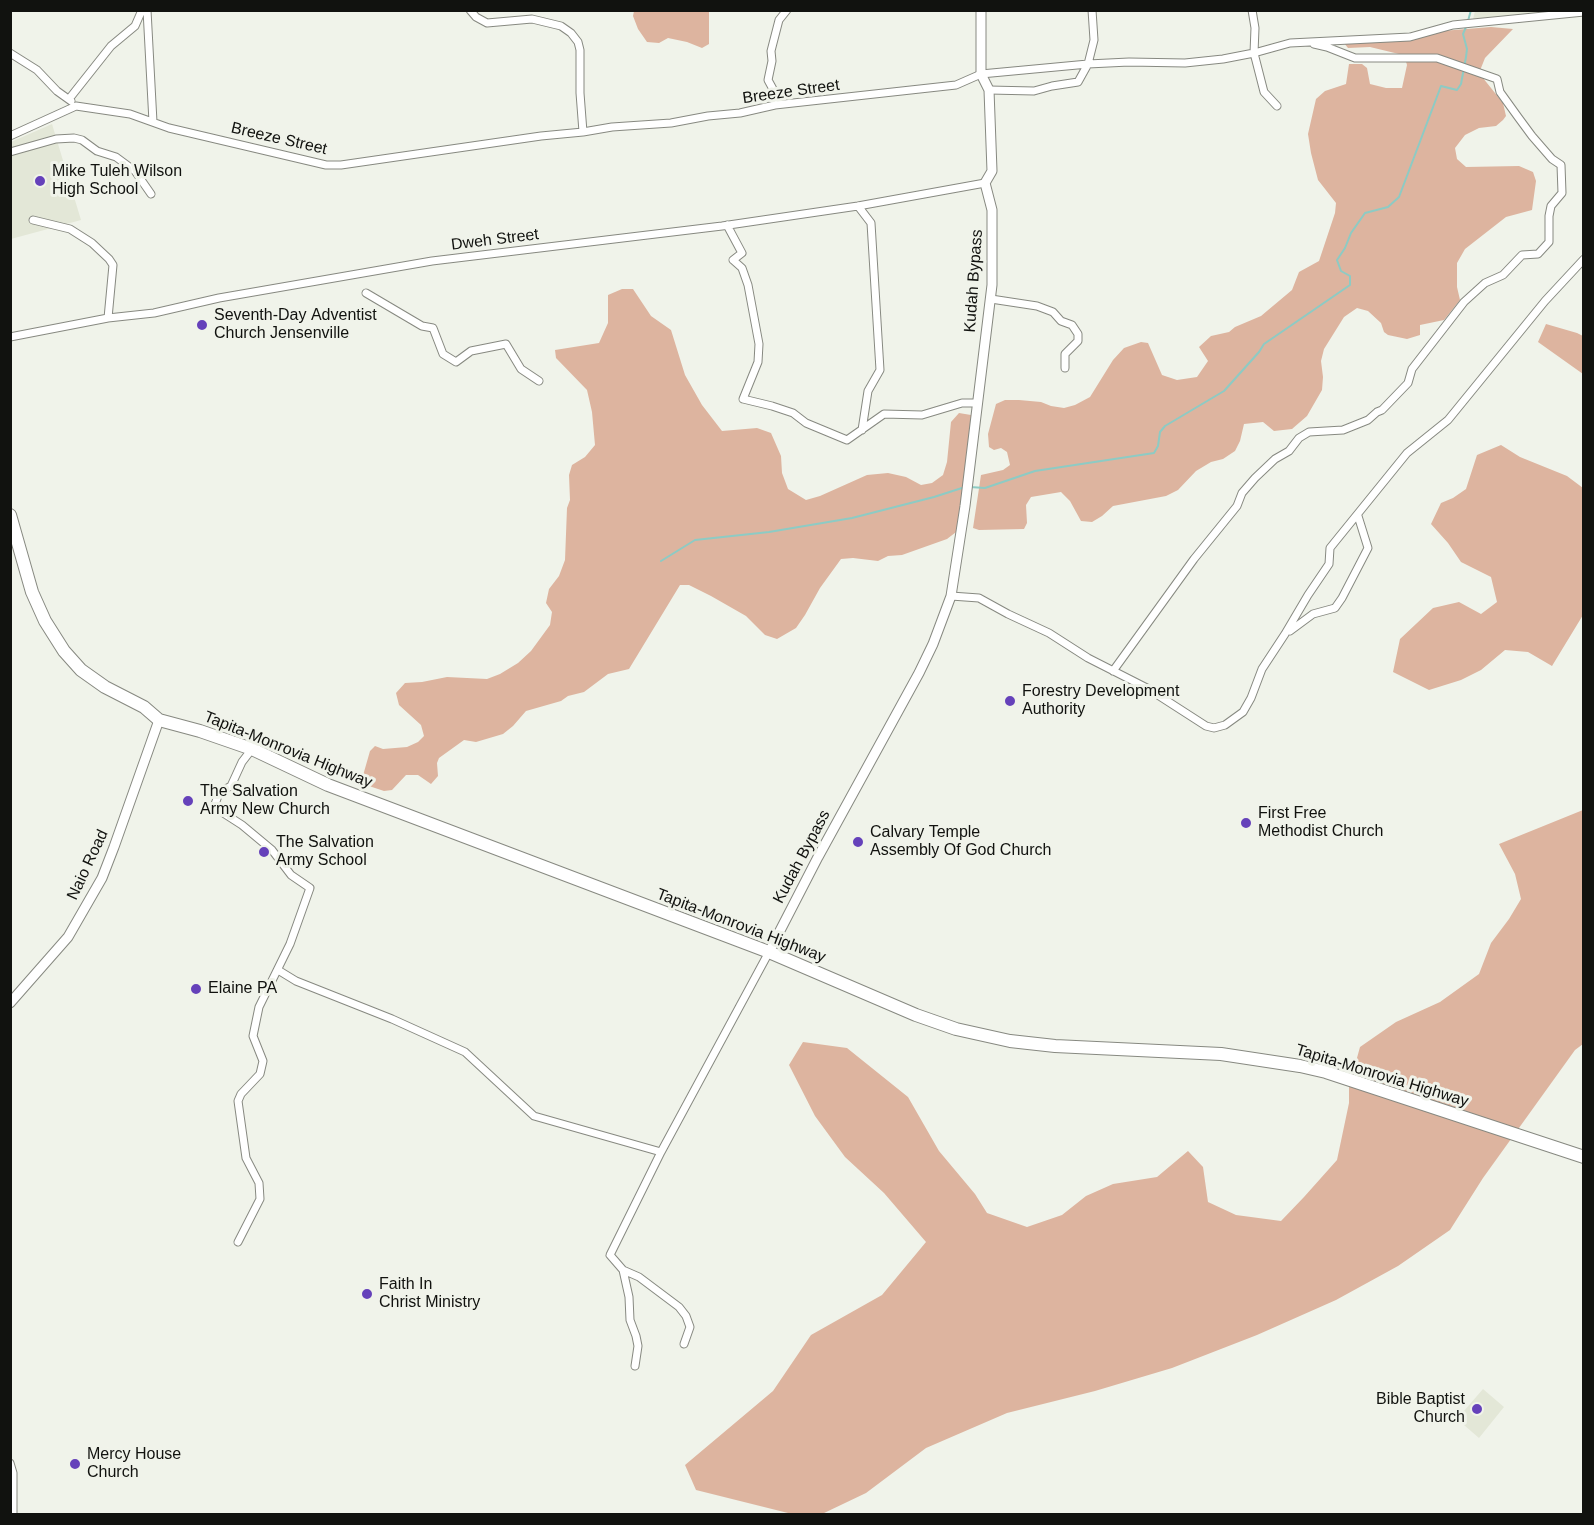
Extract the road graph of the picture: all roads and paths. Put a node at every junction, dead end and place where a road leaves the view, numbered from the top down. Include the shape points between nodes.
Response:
1 (142, 10) edge
2 (147, 10) edge
3 (470, 10) edge
4 (787, 10) edge
5 (981, 10) edge
6 (1092, 10) edge
7 (1252, 10) edge
8 (1584, 12) edge
9 (1304, 42) junction
10 (10, 53) edge
11 (1254, 53) junction
12 (1088, 64) junction
13 (981, 74) junction
14 (989, 90) junction
15 (69, 99) junction
16 (775, 105) junction
17 (76, 106) junction
18 (1277, 106) dead end
19 (153, 122) junction
20 (583, 132) junction
21 (10, 136) edge
22 (10, 152) edge
23 (985, 183) junction
24 (151, 194) dead end
25 (858, 206) junction
26 (33, 220) dead end
27 (727, 225) junction
28 (1584, 259) edge
29 (366, 293) dead end
30 (991, 299) junction
31 (108, 318) junction
32 (10, 337) edge
33 (1065, 368) dead end
34 (539, 381) dead end
35 (976, 404) junction
36 (862, 430) junction
37 (10, 515) edge
38 (1358, 516) junction
39 (951, 596) junction
40 (1285, 634) junction
41 (1113, 671) junction
42 (159, 720) junction
43 (252, 749) junction
44 (769, 952) junction
45 (278, 970) junction
46 (10, 1004) edge
47 (662, 1152) junction
48 (1584, 1157) edge
49 (238, 1242) dead end
50 (623, 1270) junction
51 (684, 1344) dead end
52 (635, 1366) dead end
53 (10, 1463) edge
54 (13, 1515) edge

1 - 15 street via 135,26 111,46
2 - 19 street
3 - 20 street via 487,23 532,19 561,26 571,33 580,50
4 - 16 street via 779,20 771,51 768,80
5 - 13 street, Kudah Bypass
6 - 12 street via 1094,40
7 - 11 street
8 - 9 street, Breeze Street via 1453,25 1410,37
9 - 11 street, Breeze Street
9 - 41 street via 1355,58 1437,58 1497,79 1500,92 1518,117 1561,165 1562,193 1551,206 1549,242 1538,254 1522,255 1503,275 1485,283 1464,302 1412,369 1408,383 1382,410 1343,430 1309,432 1255,478
10 - 15 street via 37,70
11 - 12 street, Breeze Street via 1185,63
11 - 18 street via 1264,92
12 - 13 street, Breeze Street
12 - 14 street via 1078,82 1034,91
13 - 14 street, Kudah Bypass
13 - 16 street, Breeze Street via 956,85
14 - 23 street, Kudah Bypass via 992,171
15 - 17 street
16 - 20 street, Breeze Street via 671,123
17 - 19 street, Breeze Street via 130,114
17 - 21 street
19 - 20 street, Breeze Street via 326,165
22 - 24 street via 56,140 82,140 135,171
23 - 25 street, Dweh Street
23 - 30 street, Kudah Bypass via 992,210
25 - 27 street, Dweh Street
25 - 36 street via 871,223 880,370 868,390
26 - 31 street via 70,230 109,259 112,265
27 - 31 street, Dweh Street via 432,261 154,313
27 - 36 street via 742,253 733,260 742,268 748,285 759,344 758,362 743,399 793,413 806,423 847,440
28 - 38 street via 1448,420 1407,453
29 - 34 street via 422,326 433,328 443,354 456,362 471,351 506,344 521,369
30 - 33 street via 1037,306 1072,325 1078,341 1065,354
30 - 35 street, Kudah Bypass
31 - 32 street, Dweh Street
35 - 36 street via 963,403 922,415 884,414
35 - 39 street, Kudah Bypass
37 - 42 highway, Tapita-Monrovia Highway via 32,592 64,651 81,670
38 - 40 street via 1330,548 1329,564
38 - 40 street via 1368,548 1342,598 1335,608 1313,614
39 - 41 street via 979,598
39 - 44 street, Kudah Bypass via 910,692
40 - 41 street via 1262,669 1243,712 1214,728
42 - 43 highway, Tapita-Monrovia Highway
42 - 46 street, Naio Road via 102,878 68,937
43 - 44 highway, Tapita-Monrovia Highway via 404,815
43 - 45 street via 231,786 219,793 214,807 272,850 291,874 309,888
44 - 47 street, Kudah Bypass
44 - 48 highway, Tapita-Monrovia Highway via 916,1016 956,1029 1054,1046 1221,1054 1300,1066
45 - 47 street via 465,1052 534,1116
45 - 49 street via 259,1008 254,1036 263,1061 260,1074 238,1101 246,1158 259,1183 260,1199
47 - 50 street, Kudah Bypass via 610,1255
50 - 51 street via 679,1307 690,1327
50 - 52 street via 636,1336
53 - 54 street via 14,1473

